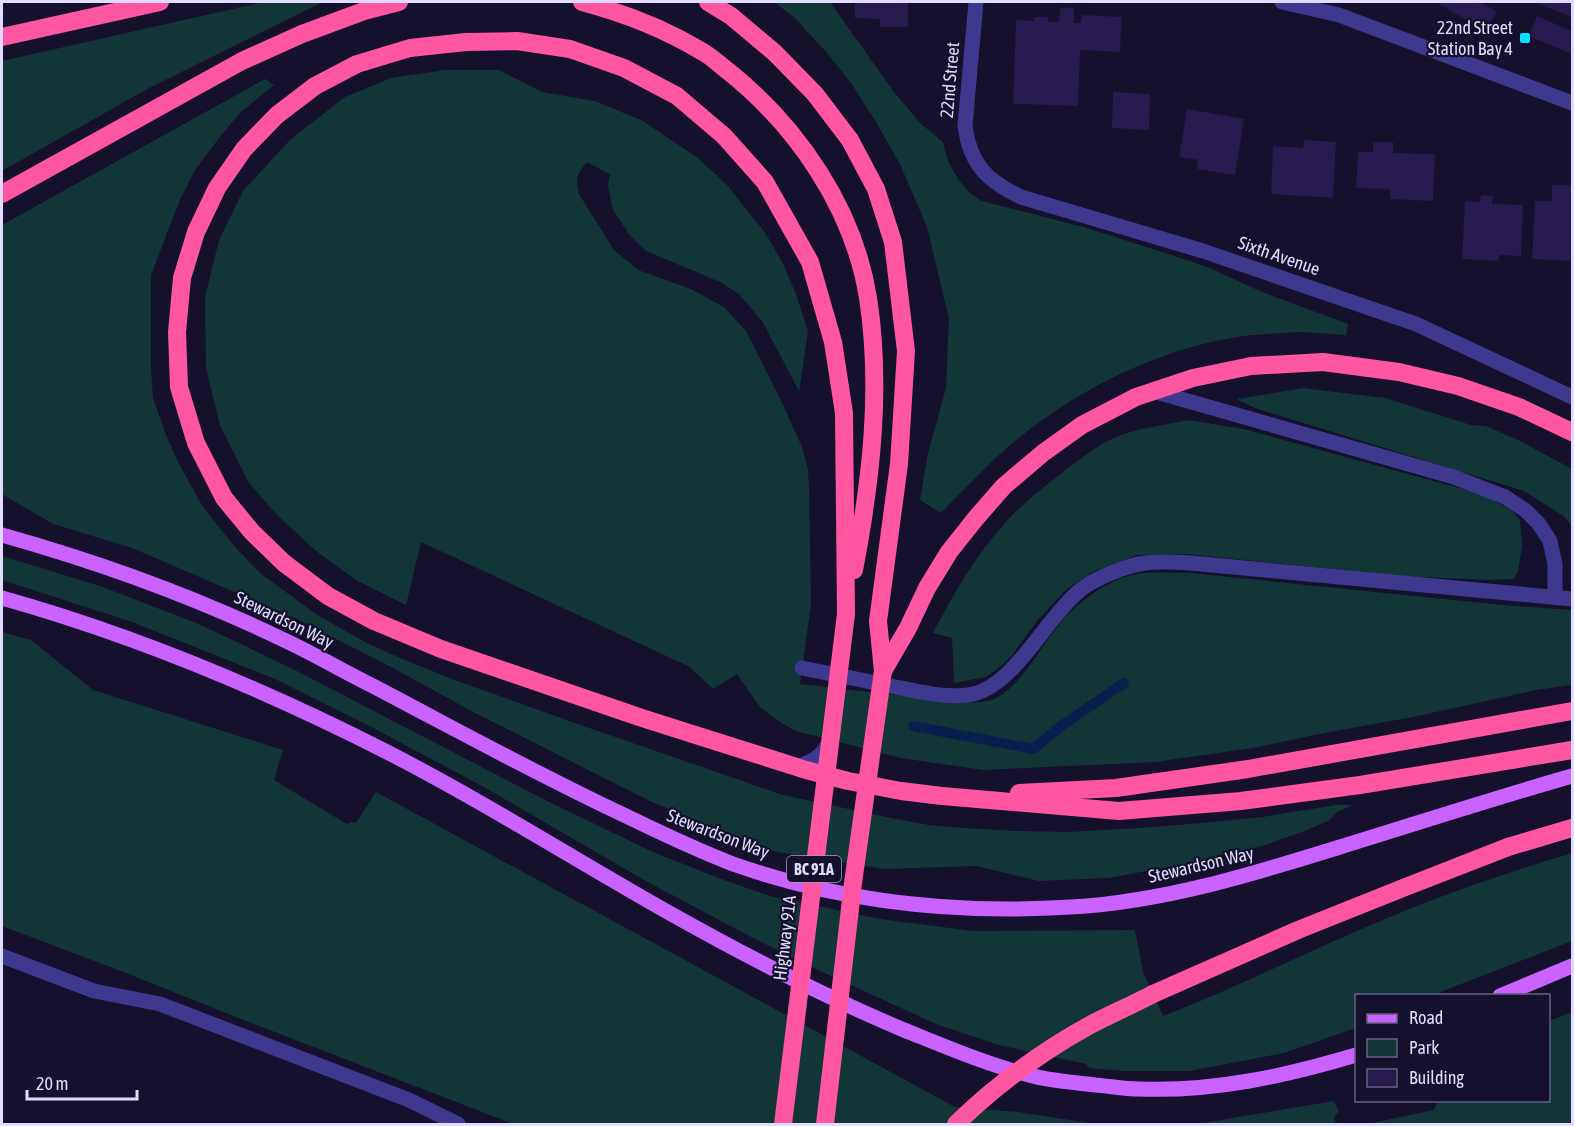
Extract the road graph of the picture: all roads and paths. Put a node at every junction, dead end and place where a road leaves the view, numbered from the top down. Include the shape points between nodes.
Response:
1 (89, 2) edge
2 (160, 2) edge
3 (399, 2) edge
4 (582, 2) edge
5 (708, 2) edge
6 (976, 2) edge
7 (1282, 2) edge
8 (110, 13) junction
9 (2, 37) edge
10 (1572, 103) edge
11 (974, 159) joint
12 (2, 194) edge
13 (1153, 391) junction
14 (1572, 397) edge
15 (1572, 432) edge
16 (2, 535) edge
17 (1556, 597) junction
18 (2, 598) edge
19 (1572, 599) edge
20 (846, 614) junction
21 (802, 668) dead end
22 (883, 671) junction
23 (841, 676) junction
24 (1572, 711) edge
25 (1572, 750) edge
26 (797, 767) junction
27 (1572, 776) edge
28 (942, 796) junction
29 (1572, 828) edge
30 (2, 956) edge
31 (1572, 966) edge
32 (1505, 994) edge
33 (1355, 1055) edge
34 (458, 1125) edge
35 (783, 1125) edge
36 (825, 1125) edge
37 (956, 1125) edge

1 - 8 highway
2 - 8 highway
3 - 12 highway via 302,34 242,62
4 - 20 highway via 655,26 705,53 747,86 785,126 817,169 839,209 866,288 874,399 872,450
5 - 22 highway via 732,16 815,94 850,140 876,189 893,242 906,351 899,464 878,621
6 - 11 street, 22nd Street via 965,126
7 - 10 street via 1339,15
8 - 9 highway
11 - 14 street, Sixth Avenue via 1003,188 1021,197 1203,251 1416,324
13 - 15 highway via 1251,366 1323,362 1399,372 1458,386 1519,407
13 - 17 street via 1454,477 1505,497 1526,510 1550,541
13 - 22 highway via 1082,425 1004,486 949,552
16 - 27 main road, Stewardson Way via 151,583 224,612 286,640 571,791 732,863 796,883 878,900 1015,909 1132,901 1256,873
17 - 19 street
17 - 23 street via 1191,563 1144,563 1096,580 1078,592 1015,666 985,690 969,695 931,693
18 - 33 main road via 145,645 256,689 386,751 753,958 869,1015 992,1063 1031,1076 1140,1089 1212,1087 1282,1076
20 - 26 highway via 844,413 833,342 810,262 765,182 724,136 677,96 624,68 570,49 517,41 411,48 357,64 315,86 277,115 244,149 217,188 196,232 182,278 177,333 179,387 196,443 224,498 252,532 284,563 328,596 385,626 452,653
20 - 35 highway, Highway 91A / BC 91A, bridge
21 - 23 street
22 - 36 highway, BC 91A, bridge
23 - 26 street via 827,748 813,761
24 - 28 highway via 1248,769 1116,788
25 - 28 highway via 1360,785 1241,801 1119,811
26 - 28 highway via 859,783
29 - 37 highway, bridge via 1508,847 1403,888 1153,994 1045,1052
30 - 34 street via 94,991 160,1004 409,1100
31 - 32 main road

